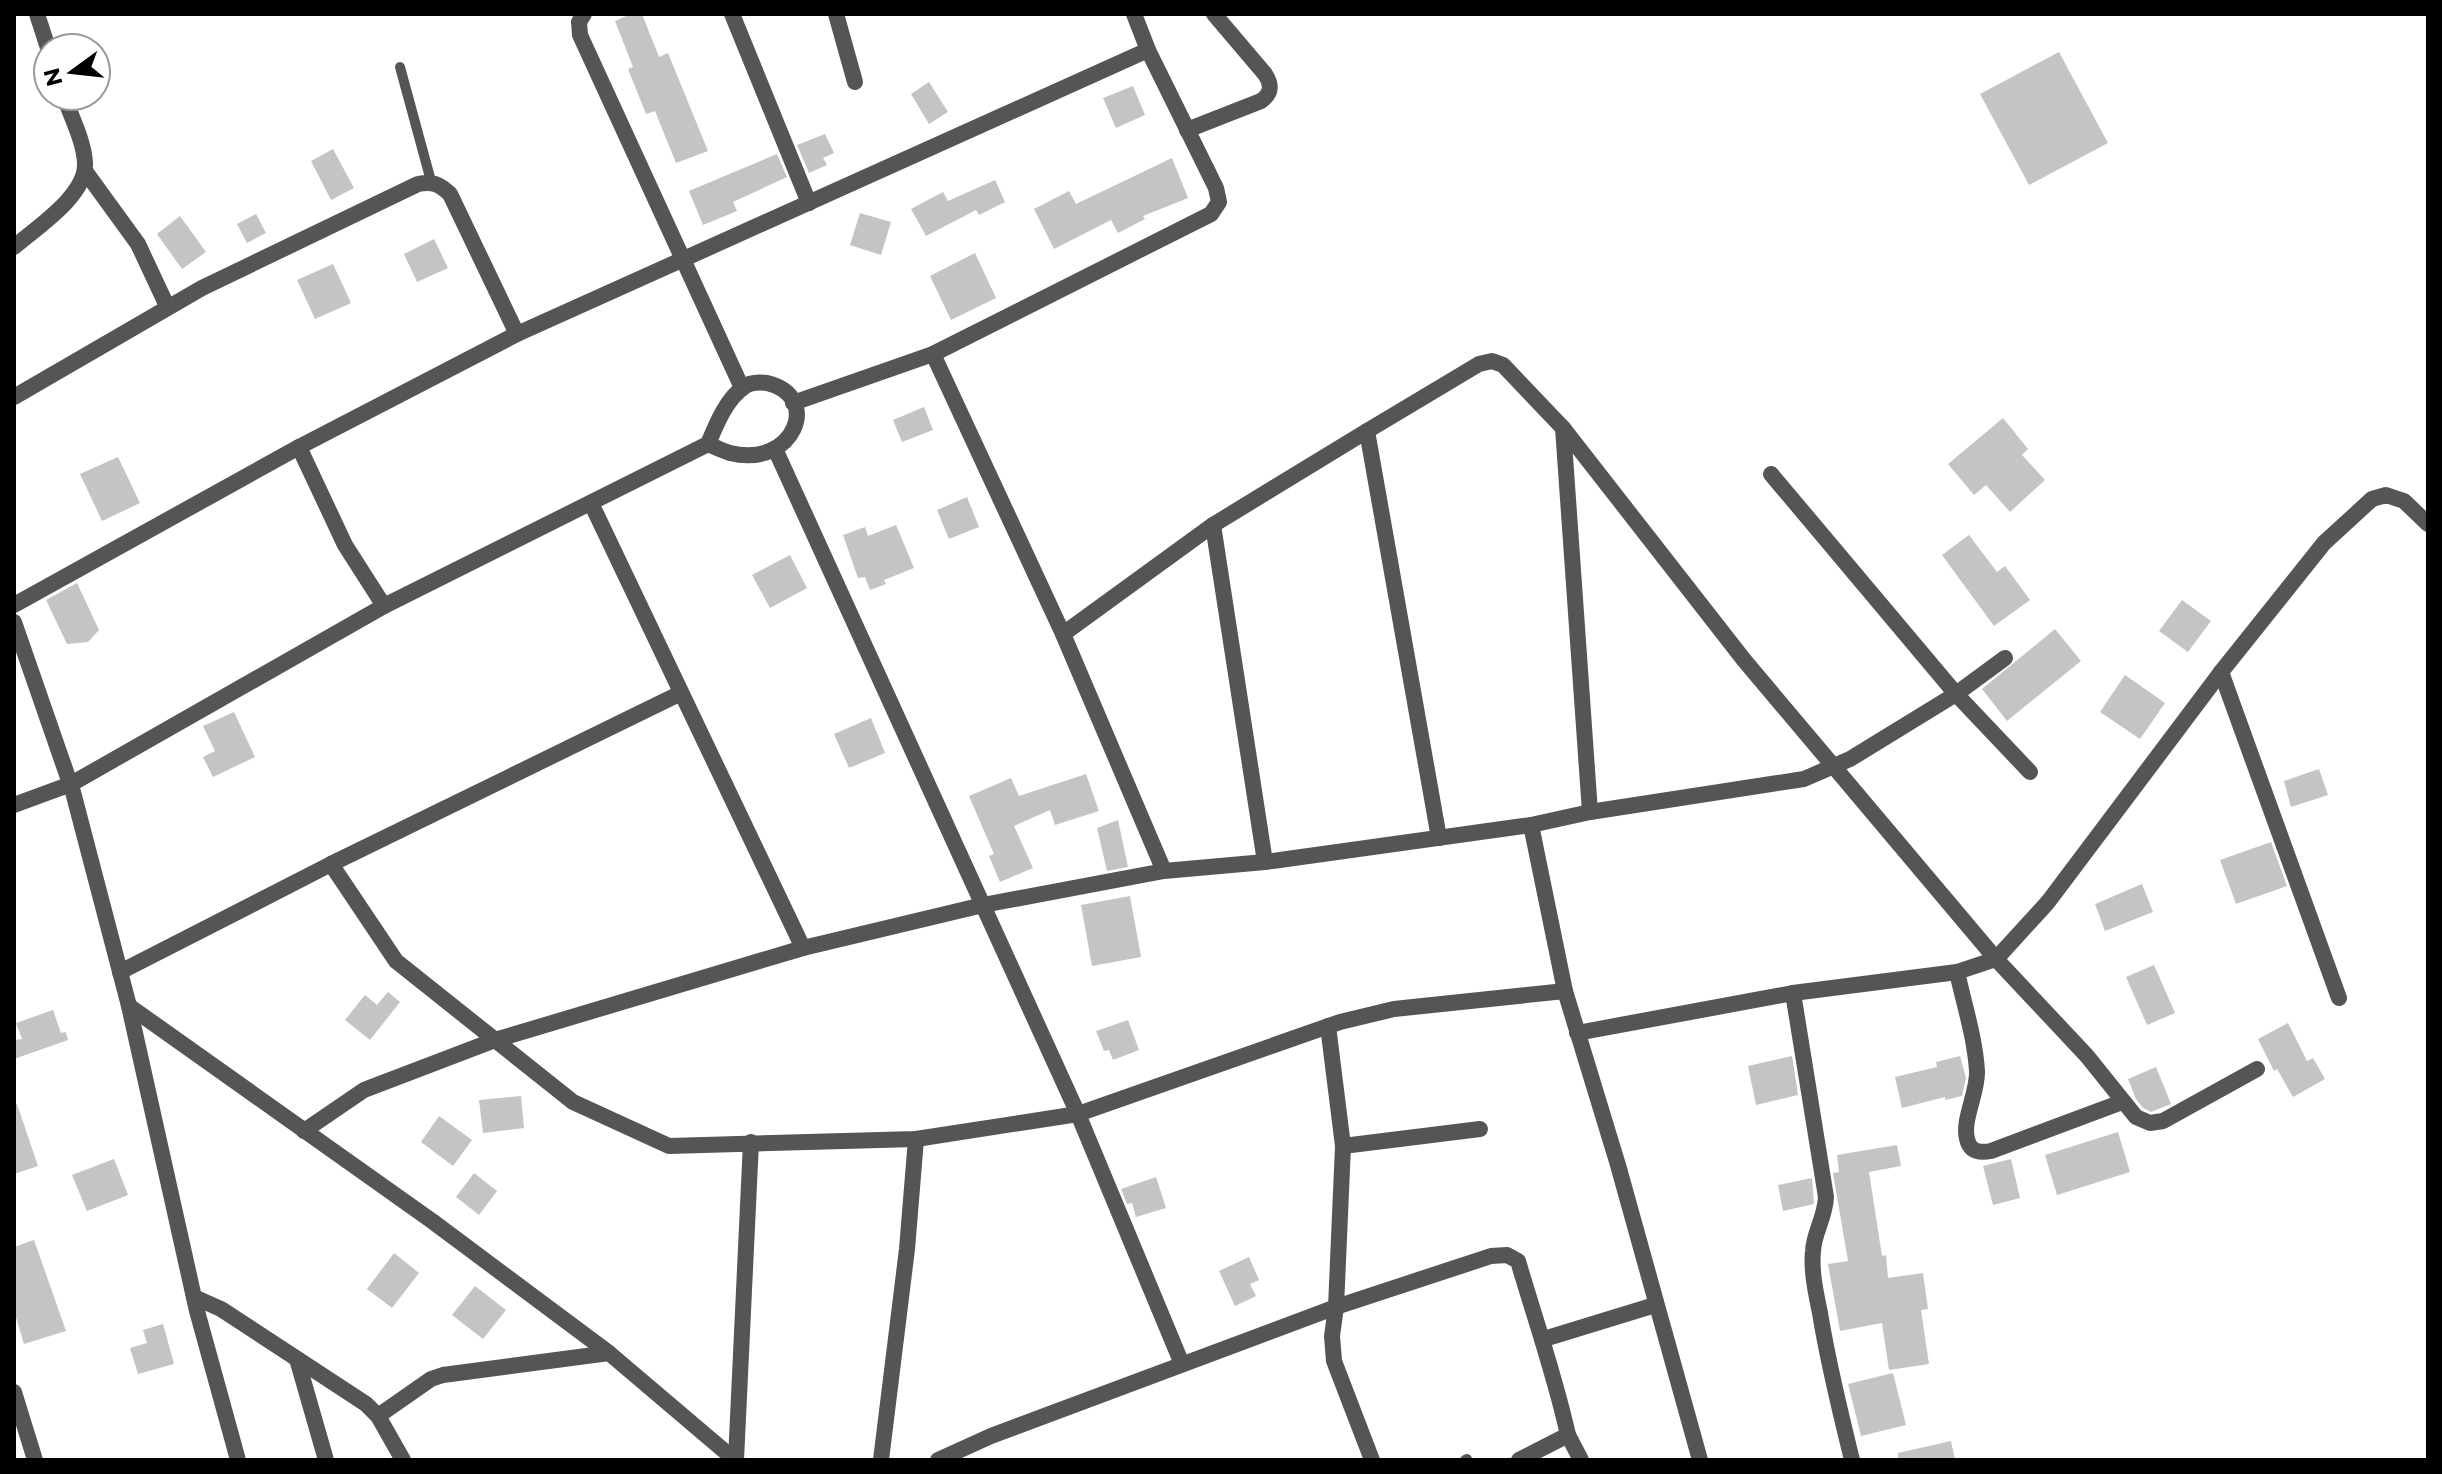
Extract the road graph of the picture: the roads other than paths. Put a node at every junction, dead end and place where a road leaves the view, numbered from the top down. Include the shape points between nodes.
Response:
1 (584, 14) edge
2 (732, 14) edge
3 (836, 14) edge
4 (1134, 14) edge
5 (1214, 14) edge
6 (1148, 50) junction
7 (400, 67) dead end
8 (855, 82) dead end
9 (69, 112) edge
10 (1187, 130) junction
11 (85, 171) junction
12 (431, 181) junction
13 (809, 203) junction
14 (14, 247) edge
15 (682, 261) junction
16 (167, 306) junction
17 (517, 334) junction
18 (933, 354) junction
19 (742, 388) junction
20 (14, 397) edge
21 (793, 403) junction
22 (1563, 428) junction
23 (1367, 431) junction
24 (708, 444) junction
25 (299, 447) junction
26 (776, 451) junction
27 (1771, 474) dead end
28 (591, 503) junction
29 (2428, 524) edge
30 (1213, 525) junction
31 (14, 605) edge
32 (384, 606) junction
33 (14, 622) edge
34 (1063, 634) junction
35 (2005, 658) dead end
36 (2221, 672) junction
37 (681, 693) junction
38 (1956, 694) junction
39 (1833, 768) junction
40 (2030, 772) dead end
41 (71, 784) junction
42 (14, 805) edge
43 (1590, 812) junction
44 (1531, 825) junction
45 (1439, 838) junction
46 (1265, 862) junction
47 (331, 864) junction
48 (1164, 871) junction
49 (983, 905) junction
50 (803, 948) junction
51 (1996, 959) junction
52 (120, 972) junction
53 (1957, 972) junction
54 (1565, 991) junction
55 (1793, 993) junction
56 (2339, 998) dead end
57 (129, 1006) junction
58 (1328, 1026) junction
59 (1577, 1033) junction
60 (495, 1040) junction
61 (2257, 1069) dead end
62 (2122, 1102) junction
63 (1078, 1114) junction
64 (1480, 1129) dead end
65 (304, 1131) junction
66 (916, 1139) junction
67 (751, 1142) junction
68 (1343, 1146) junction
69 (194, 1297) junction
70 (1655, 1305) junction
71 (1336, 1307) junction
72 (1544, 1339) junction
73 (609, 1353) junction
74 (297, 1359) junction
75 (1182, 1364) junction
76 (14, 1392) edge
77 (378, 1416) junction
78 (1568, 1435) junction
79 (35, 1460) edge
80 (238, 1460) edge
81 (326, 1460) edge
82 (403, 1460) edge
83 (735, 1460) edge
84 (881, 1460) edge
85 (938, 1460) edge
86 (1372, 1460) edge
87 (1519, 1460) edge
88 (1581, 1460) edge
89 (1700, 1460) edge
90 (1852, 1460) edge

1 - 15 street via 580,35
2 - 13 street
3 - 8 street
4 - 6 street
5 - 10 street via 1265,74 1270,90 1261,101
6 - 10 street
6 - 13 street
7 - 12 lane
9 - 11 street
10 - 18 street via 1216,188 1219,202 1211,214
11 - 14 street via 76,192
11 - 16 street via 138,244
12 - 16 street
12 - 17 street via 450,194
13 - 15 street
15 - 17 street
15 - 19 street
16 - 20 street
17 - 25 street
18 - 21 street
18 - 34 street
19 - 21 street via 768,383 787,393
19 - 24 street
21 - 26 street via 794,433
22 - 23 street via 1503,365 1492,361
22 - 39 street
22 - 43 street
23 - 30 street
23 - 45 street
24 - 26 street via 731,453
24 - 28 street
25 - 31 street
25 - 32 street via 345,545
26 - 49 street
27 - 38 street
28 - 32 street
28 - 37 street
29 - 36 street via 2404,501 2386,495 2372,499 2324,543
30 - 34 street
30 - 46 street
32 - 41 street
33 - 41 street
34 - 48 street
35 - 38 street
36 - 51 street via 2048,902
36 - 56 street
37 - 47 street
37 - 50 street
38 - 39 street
38 - 40 street
39 - 43 street via 1778,785
39 - 51 street
41 - 42 street
41 - 52 street
43 - 44 street
44 - 45 street
44 - 54 street
45 - 46 street
46 - 48 street
47 - 52 street
47 - 60 street via 396,961
48 - 49 street
49 - 50 street
49 - 63 street
50 - 60 street
51 - 53 street
51 - 62 street via 2087,1056
52 - 57 street
53 - 55 street
53 - 62 street via 1977,1068 1966,1128 1975,1151 1991,1151
54 - 58 street via 1394,1009
54 - 59 street
55 - 59 street
55 - 90 street via 1826,1197 1813,1273
57 - 65 street
57 - 69 street
58 - 63 street
58 - 68 street
59 - 70 street
60 - 65 street via 364,1090
60 - 67 street via 573,1102 669,1146
61 - 62 street via 2163,1121 2136,1117
63 - 66 street
63 - 75 street
64 - 68 street
65 - 73 street
66 - 67 street
66 - 84 street
67 - 83 street
68 - 71 street
69 - 74 street
69 - 80 street
70 - 72 street
70 - 89 street
71 - 72 street via 1507,1255 1518,1261
71 - 75 street
71 - 86 street via 1334,1361
72 - 78 street
73 - 77 street via 443,1375
73 - 83 street
74 - 77 street
74 - 81 street
75 - 85 street
76 - 79 street
77 - 82 street
78 - 87 street
78 - 88 street

